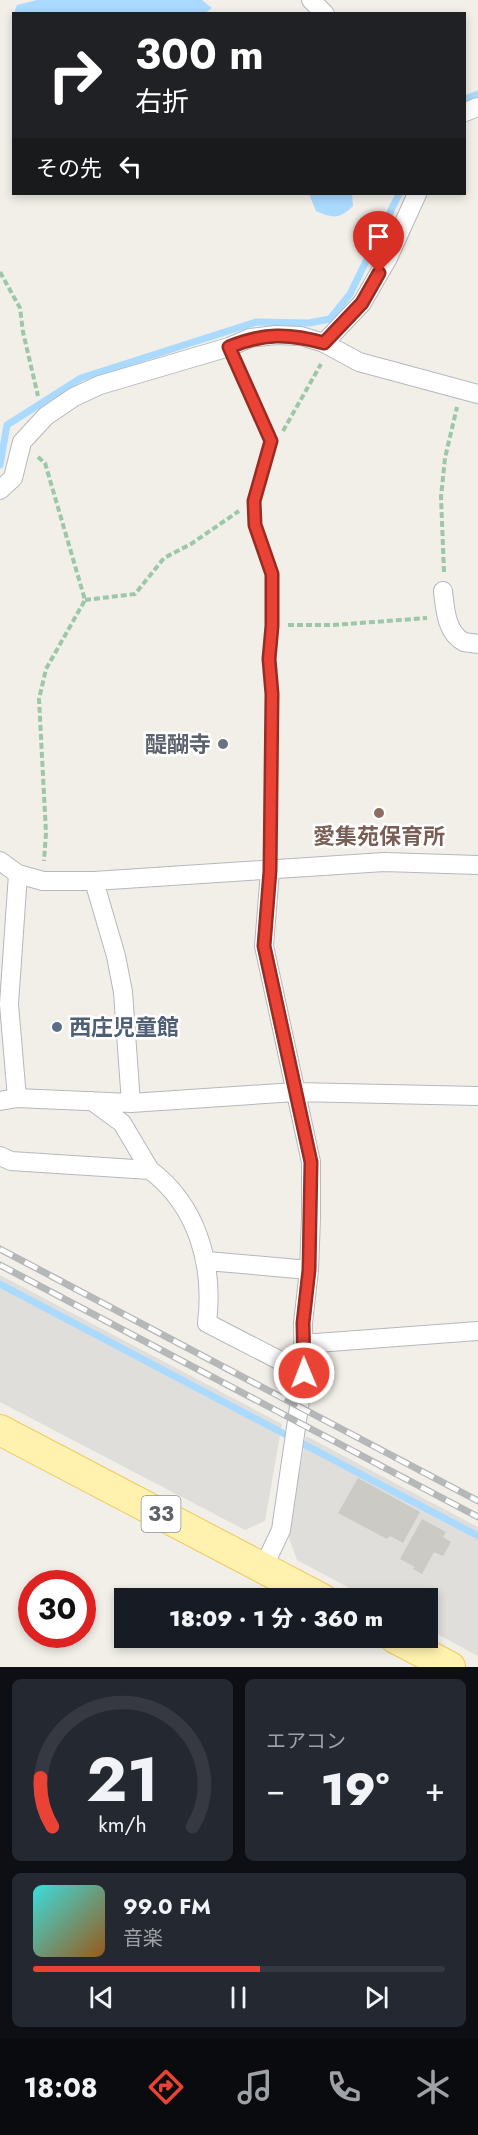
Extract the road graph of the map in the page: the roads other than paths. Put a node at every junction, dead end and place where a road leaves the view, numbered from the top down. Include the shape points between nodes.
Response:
1 (311, 0) edge
2 (324, 12) edge
3 (417, 195) edge
4 (328, 345) junction
5 (229, 347) junction
6 (470, 392) edge
7 (0, 489) edge
8 (443, 591) road end
9 (478, 644) edge
10 (0, 861) edge
11 (478, 865) edge
12 (270, 871) junction
13 (18, 874) junction
14 (94, 881) junction
15 (295, 1092) junction
16 (478, 1096) edge
17 (9, 1099) edge
18 (92, 1101) junction
19 (131, 1102) junction
20 (0, 1156) edge
21 (150, 1170) junction
22 (207, 1261) junction
23 (309, 1270) junction
24 (478, 1331) edge
25 (303, 1344) junction
26 (304, 1373) junction
27 (0, 1430) edge
28 (263, 1568) junction
29 (301, 1588) edge
30 (414, 1648) edge
31 (450, 1667) edge

1 - 2 street
3 - 4 street via 362,303
4 - 5 street via 301,336 276,335 250,338
4 - 6 street via 358,362
5 - 7 street via 100,385 74,397 46,416 22,442 13,478
5 - 12 lane via 271,441 254,501 255,525 272,574
8 - 9 street via 452,631 464,642
10 - 13 street
11 - 12 street via 384,862
12 - 14 street
12 - 15 street via 264,946
13 - 14 street via 43,881
13 - 17 street via 9,1004
14 - 19 street via 123,992
15 - 16 street
15 - 19 street
15 - 23 street via 311,1162
17 - 18 street
18 - 19 street
18 - 21 street via 122,1123
20 - 21 street via 11,1161
21 - 22 street via 165,1181 188,1210
22 - 23 street
22 - 26 street via 207,1323
23 - 25 street
24 - 25 street
25 - 26 street
26 - 28 street via 282,1530
27 - 28 main road, 33
28 - 29 main road, 33
30 - 31 main road

